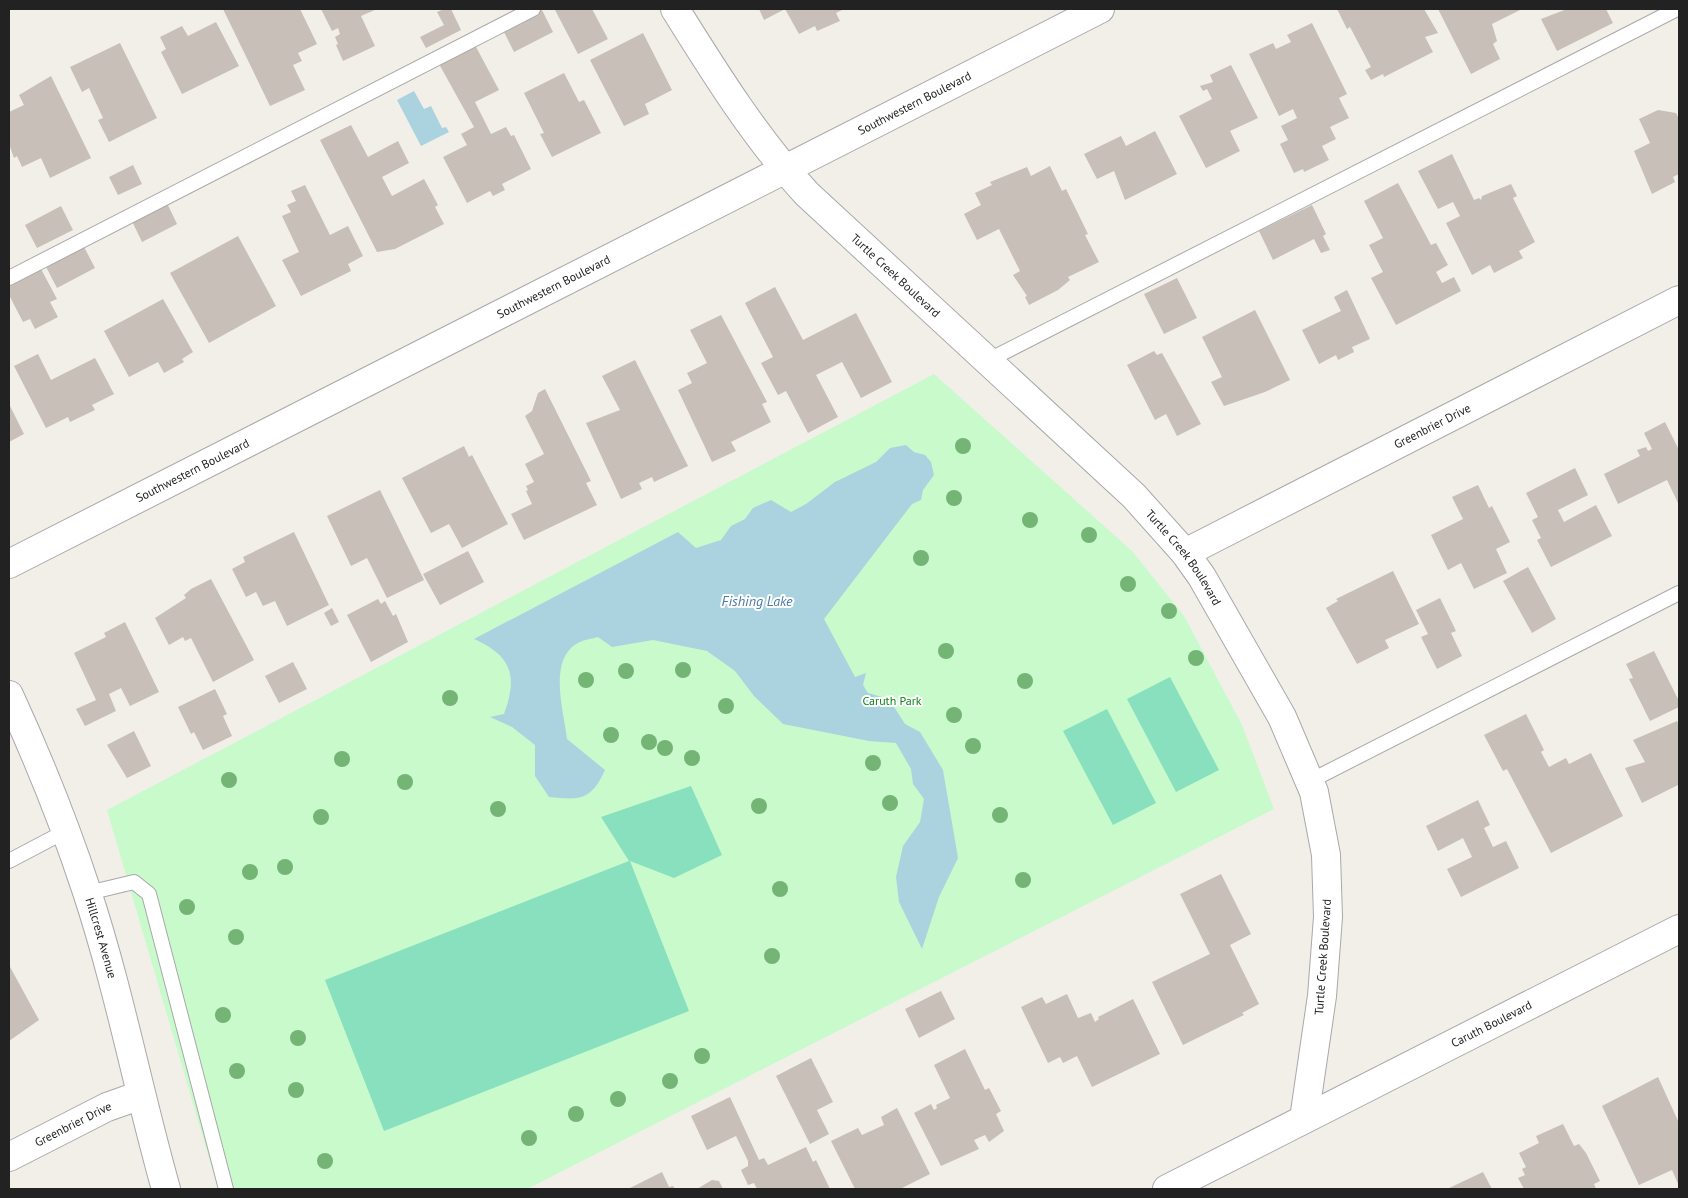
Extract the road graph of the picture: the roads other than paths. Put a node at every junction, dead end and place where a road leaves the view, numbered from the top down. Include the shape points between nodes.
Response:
1 (533, 9) edge
2 (675, 9) edge
3 (1100, 9) edge
4 (1677, 9) edge
5 (784, 170) junction
6 (9, 278) edge
7 (1679, 300) edge
8 (987, 361) junction
9 (1185, 552) junction
10 (9, 564) edge
11 (1679, 593) edge
12 (9, 694) edge
13 (1310, 780) junction
14 (66, 831) junction
15 (9, 861) edge
16 (88, 893) junction
17 (1679, 929) edge
18 (141, 1095) junction
19 (1304, 1119) junction
20 (9, 1157) edge
21 (166, 1189) edge
22 (226, 1189) edge
23 (1167, 1189) edge

1 - 6 lane
2 - 5 street, Turtle Creek Boulevard
3 - 5 street, Southwestern Boulevard
4 - 8 lane
5 - 8 street, Turtle Creek Boulevard
5 - 10 street, Southwestern Boulevard
7 - 9 street, Greenbrier Drive
8 - 9 street, Turtle Creek Boulevard via 1134,496
9 - 13 street, Turtle Creek Boulevard via 1242,644 1282,717
11 - 13 lane
12 - 14 street, Hillcrest Avenue
13 - 19 street, Turtle Creek Boulevard via 1326,855 1328,917 1322,996
14 - 15 lane
14 - 16 street, Hillcrest Avenue
16 - 18 street, Hillcrest Avenue
16 - 22 lane via 134,882 149,894
17 - 19 street, Caruth Boulevard
18 - 20 street, Greenbrier Drive via 107,1107
18 - 21 street, Hillcrest Avenue
19 - 23 street

